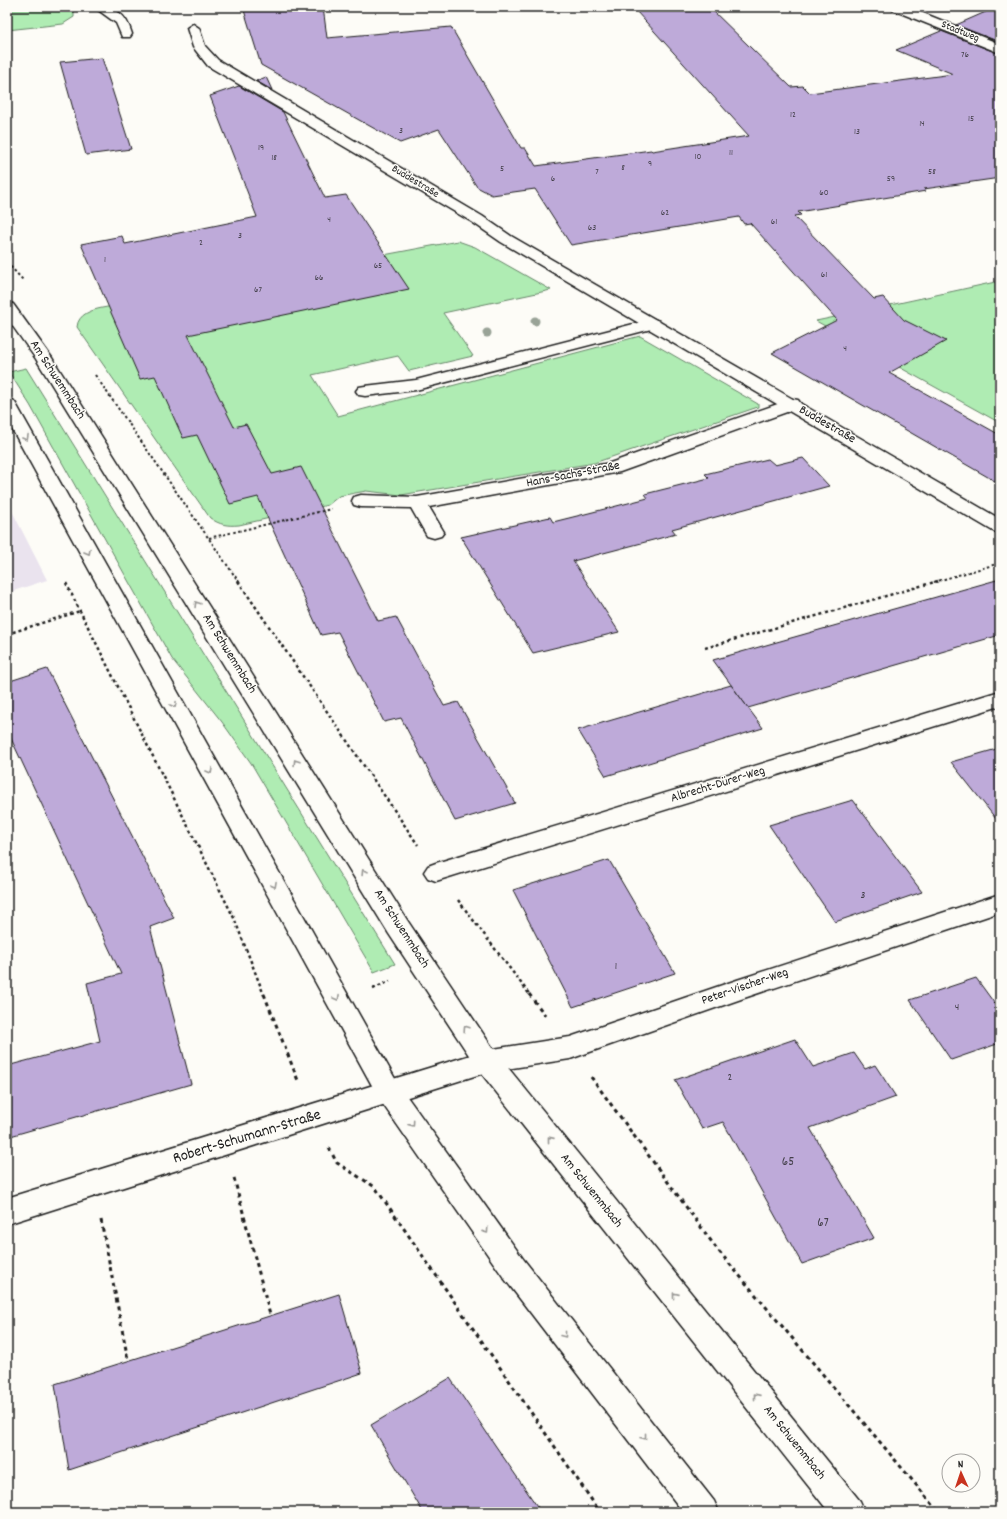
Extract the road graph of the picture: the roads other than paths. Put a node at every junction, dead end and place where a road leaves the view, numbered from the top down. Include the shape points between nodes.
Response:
1 (100, 7) edge
2 (897, 7) edge
3 (193, 28) dead end
4 (126, 34) dead end
5 (1000, 49) edge
6 (7, 307) edge
7 (653, 324) junction
8 (365, 391) dead end
9 (7, 404) edge
10 (792, 404) junction
11 (360, 501) road end
12 (417, 503) junction
13 (1000, 527) edge
14 (434, 532) dead end
15 (1000, 698) edge
16 (436, 872) road end
17 (1000, 903) edge
18 (487, 1061) junction
19 (389, 1092) junction
20 (7, 1211) edge
21 (703, 1512) edge
22 (849, 1512) edge

1 - 4 street via 122,21
2 - 5 street, Stadtweg
3 - 7 street, Buddestraße via 199,47 213,63
18 -> 6 street, Am Schwemmbach via 386,907 44,358
7 - 8 street via 416,385
7 - 10 street, Buddestraße
9 -> 19 street
10 - 12 street, Hans-Sachs-Straße via 614,468
10 - 13 street, Buddestraße
11 - 12 street, Hans-Sachs-Straße
12 - 14 street
15 - 16 street, Albrecht-Dürer-Weg
17 - 18 street, Peter-Vischer-Weg via 570,1048
18 - 19 street, Robert-Schumann-Straße
22 -> 18 street, Am Schwemmbach
19 - 20 street, Robert-Schumann-Straße
19 -> 21 street via 514,1269

